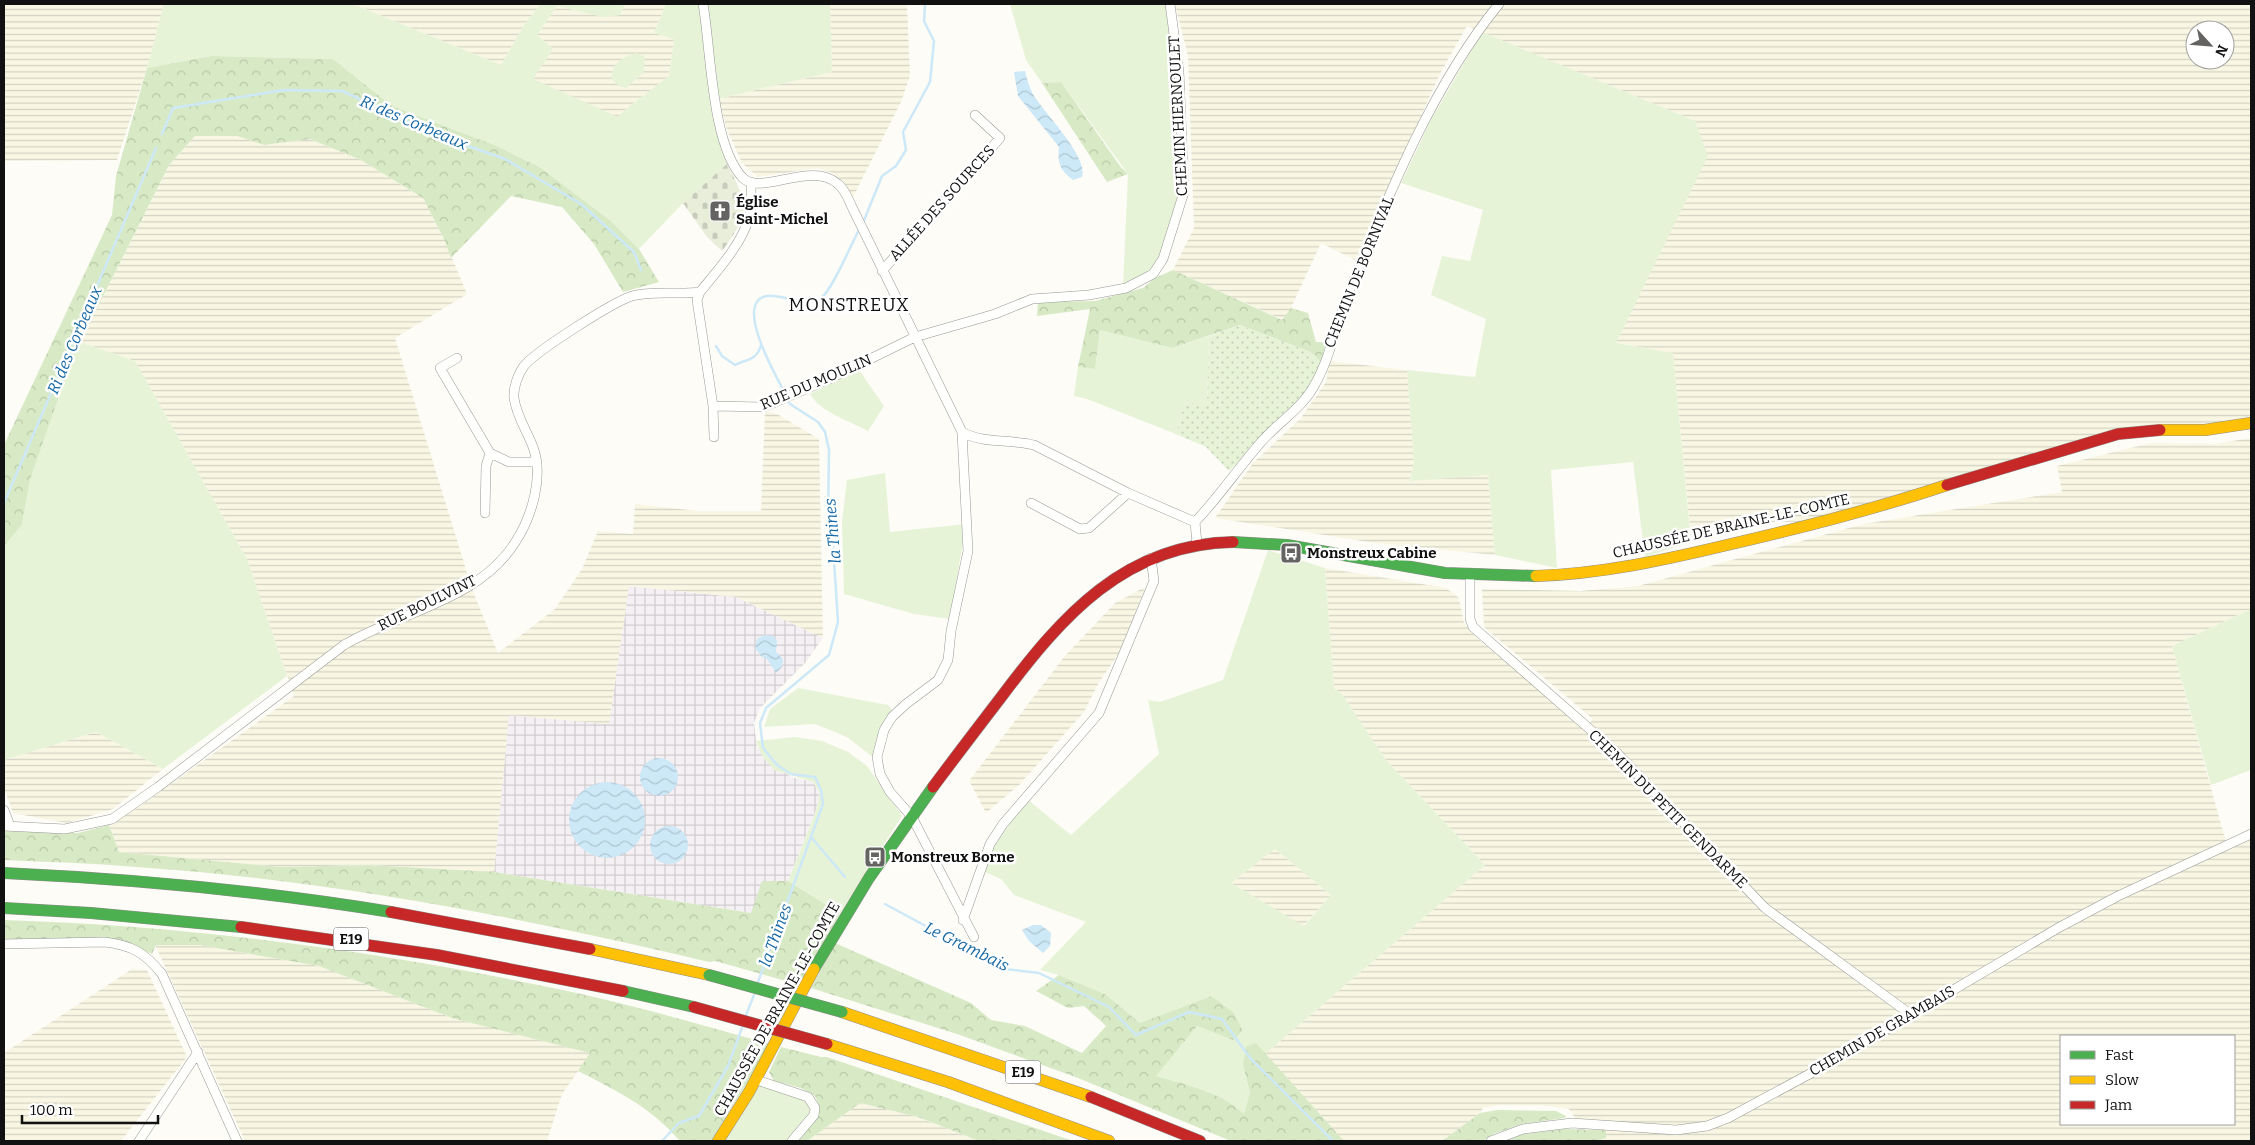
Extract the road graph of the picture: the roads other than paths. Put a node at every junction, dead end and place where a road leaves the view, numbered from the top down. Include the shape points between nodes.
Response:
1 (703, 4) edge
2 (1170, 4) edge
3 (1498, 4) edge
4 (974, 115) dead end
5 (751, 183) junction
6 (882, 271) junction
7 (700, 292) junction
8 (915, 337) junction
9 (457, 358) dead end
10 (713, 406) junction
11 (2251, 424) edge
12 (962, 432) junction
13 (714, 437) dead end
14 (490, 453) junction
15 (536, 462) junction
16 (1128, 493) junction
17 (1031, 503) dead end
18 (485, 513) dead end
19 (1195, 522) junction
20 (1197, 544) junction
21 (1151, 558) junction
22 (1470, 575) junction
23 (4, 810) edge
24 (912, 817) junction
25 (7, 826) edge
26 (2251, 834) edge
27 (4, 873) edge
28 (4, 908) edge
29 (963, 920) junction
30 (974, 937) dead end
31 (4, 944) edge
32 (1910, 1014) junction
33 (198, 1052) junction
34 (757, 1080) junction
35 (139, 1141) edge
36 (237, 1141) edge
37 (718, 1141) edge
38 (792, 1141) edge
39 (1109, 1141) edge
40 (1200, 1141) edge
41 (1491, 1141) edge

1 - 5 street via 720,124 737,168
2 - 8 street, CHEMIN HIERNOULET via 1179,72 1184,192 1163,259 1153,274 1126,288 1032,299 982,318
3 - 19 street, CHEMIN DE BORNIVAL via 1462,53 1427,118 1360,266 1314,386 1300,405 1251,453
4 - 6 street, ALLÉE DES SOURCES via 1000,138
5 - 6 street via 795,177 824,176 832,179 843,189
5 - 7 street via 745,229
6 - 8 street
7 - 10 street via 697,300
7 - 15 street, RUE BOULVINT via 637,295 620,301 524,367 514,397 534,448
8 - 10 street, RUE DU MOULIN via 764,407
8 - 12 street
9 - 14 street via 440,368
10 - 13 street
11 - 22 main road, CHAUSSÉE DE BRAINE-LE-COMTE via 2206,430 2118,434 1856,513 1648,563 1564,575
12 - 16 street via 973,438 1034,445
12 - 24 street via 968,551 948,660 938,680 906,704 884,730 877,757 880,774 890,792
14 - 15 street via 509,462
14 - 18 street via 486,466
15 - 25 street, RUE BOULVINT via 536,481 528,519 517,541 486,574 445,598 344,645 112,819 64,829
16 - 17 street via 1089,528 1080,528
16 - 19 street
19 - 20 street
20 - 21 main road, CHAUSSÉE DE BRAINE-LE-COMTE
20 - 22 main road, CHAUSSÉE DE BRAINE-LE-COMTE via 1238,540 1270,542 1406,568
21 - 24 main road, CHAUSSÉE DE BRAINE-LE-COMTE via 1108,582 1066,618 1019,673
21 - 29 street via 1154,581 1099,713 1003,824 990,844
22 - 32 street, CHEMIN DU PETIT GENDARME via 1470,619 1473,626 1617,753 1765,908
23 - 25 street
24 - 29 street
24 - 34 main road, CHAUSSÉE DE BRAINE-LE-COMTE via 834,933
26 - 32 street, CHEMIN DE GRAMBAIS via 2101,905
27 - 40 main road, E19, bridge via 136,880 366,907 480,926 709,975 842,1012 1075,1091
28 - 39 main road, E19, bridge via 248,926 361,941 584,981 827,1044 956,1085
29 - 30 street
31 - 33 street via 104,942 144,954 162,974
32 - 41 street, CHEMIN DE GRAMBAIS via 1828,1064 1707,1126 1676,1130 1572,1123 1524,1129
33 - 35 street
33 - 36 street
34 - 37 main road, CHAUSSÉE DE BRAINE-LE-COMTE
34 - 38 street via 808,1097 815,1108 814,1115

